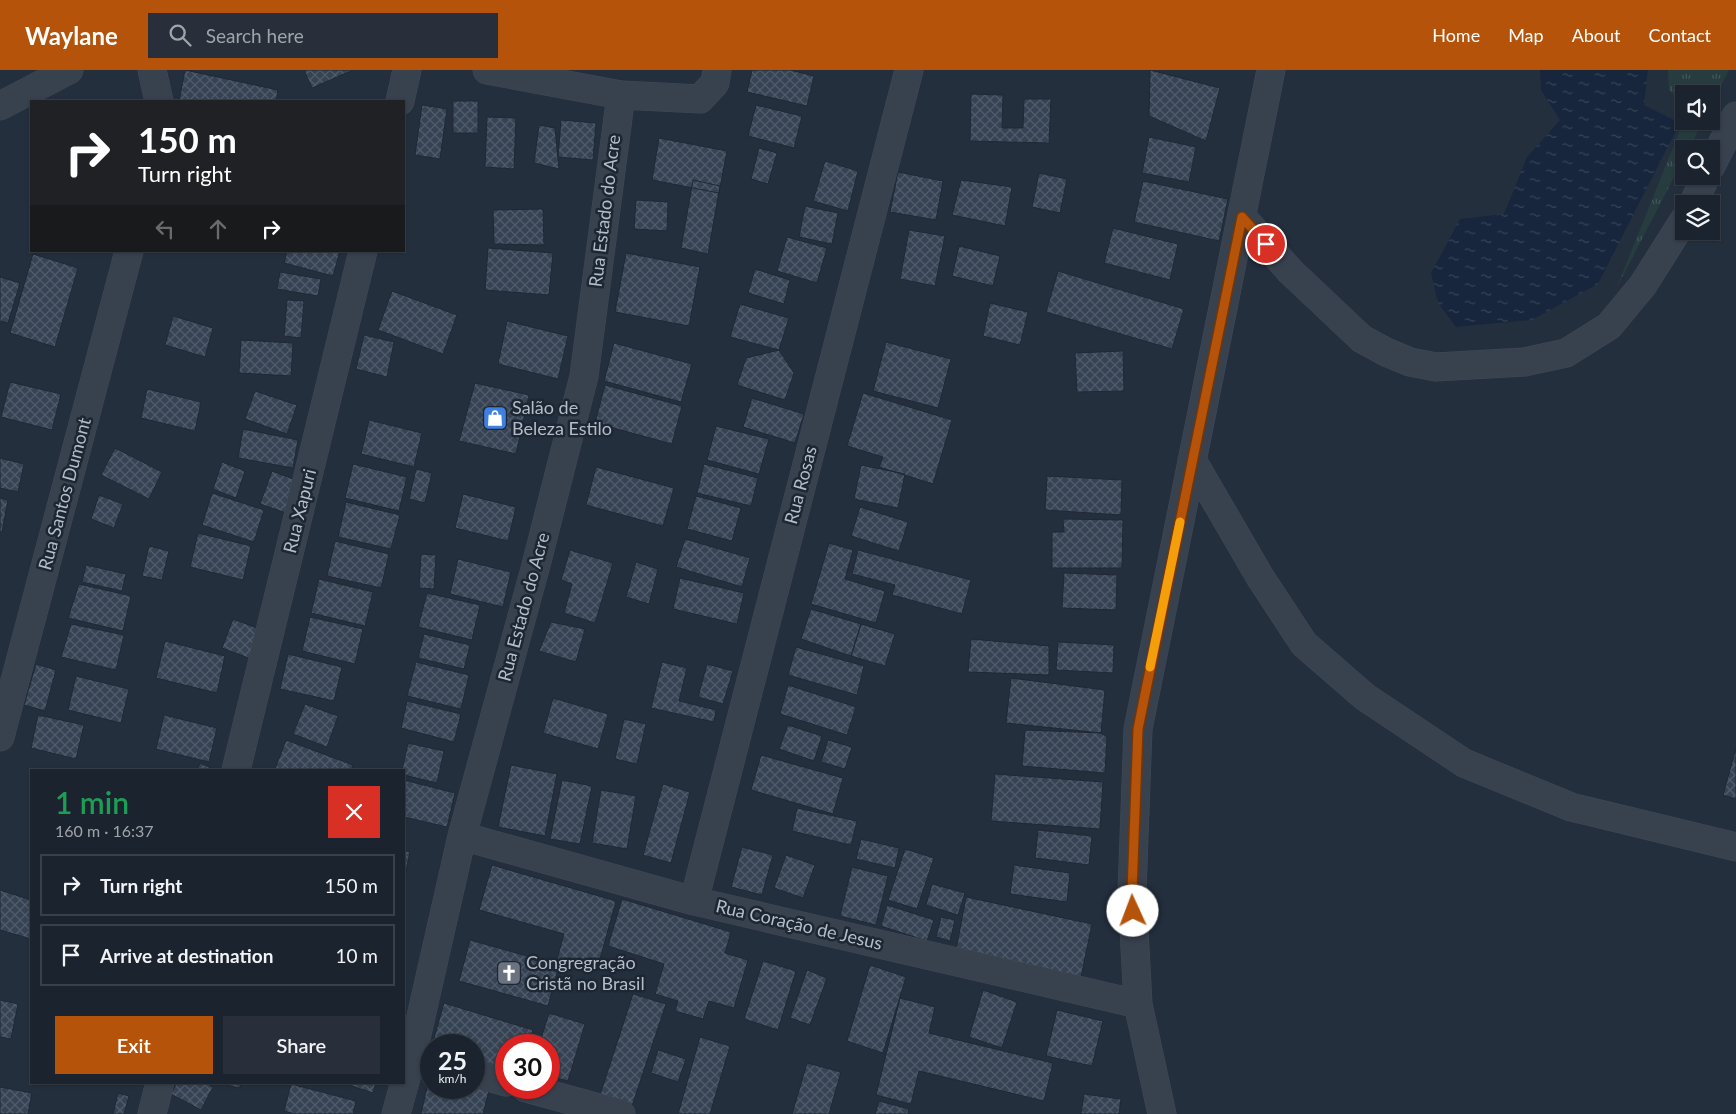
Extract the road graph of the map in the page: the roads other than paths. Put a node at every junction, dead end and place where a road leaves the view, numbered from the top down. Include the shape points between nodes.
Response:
1 (69, 70) edge
2 (152, 70) edge
3 (407, 70) edge
4 (487, 70) edge
5 (717, 70) edge
6 (909, 70) edge
7 (1271, 70) edge
8 (621, 95) junction
9 (159, 100) edge
10 (400, 100) edge
11 (0, 106) edge
12 (1736, 116) edge
13 (1720, 148) edge
14 (1242, 217) junction
15 (1675, 234) edge
16 (129, 252) edge
17 (363, 252) edge
18 (1192, 460) junction
19 (0, 737) edge
20 (236, 769) edge
21 (462, 836) junction
22 (1736, 847) edge
23 (694, 900) junction
24 (1138, 1004) junction
25 (425, 1034) edge
26 (420, 1060) edge
27 (160, 1084) edge
28 (560, 1097) edge
29 (152, 1114) edge
30 (396, 1114) edge
31 (621, 1114) edge
32 (1162, 1114) edge

1 - 11 street
2 - 9 street
3 - 10 street
4 - 8 street
5 - 8 street via 715,83 700,99
6 - 23 street, Rua Rosas
7 - 14 street
8 - 21 street, Rua Estado do Acre via 584,376
12 - 13 street
14 - 15 street via 1290,271 1362,339 1410,362 1436,367 1524,362 1566,353 1608,326 1643,285
14 - 18 street
16 - 19 street, Rua Santos Dumont
17 - 20 street, Rua Xapuri
18 - 22 street via 1260,577 1304,644 1365,697 1464,763 1571,807
18 - 24 street via 1138,729 1132,892
21 - 23 street, Rua Coração de Jesus
21 - 25 street, Rua Estado do Acre
23 - 24 street, Rua Coração de Jesus
24 - 32 street
26 - 30 street, Rua Estado do Acre
27 - 29 street
28 - 31 street

